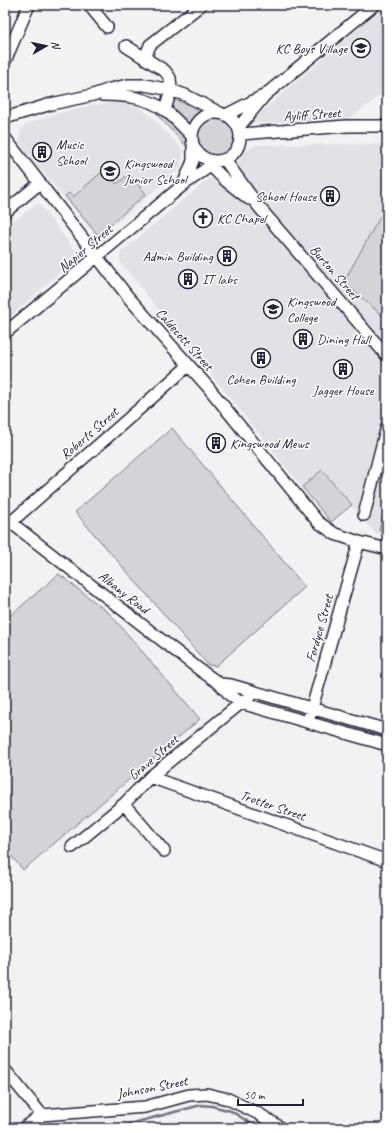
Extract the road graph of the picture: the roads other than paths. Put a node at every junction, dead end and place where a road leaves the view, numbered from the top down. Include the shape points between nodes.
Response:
1 (29, 5) edge
2 (89, 5) edge
3 (201, 5) edge
4 (374, 5) edge
5 (107, 26) dead end
6 (126, 46) dead end
7 (145, 58) junction
8 (5, 61) edge
9 (171, 90) junction
10 (93, 94) junction
11 (265, 95) junction
12 (165, 110) junction
13 (223, 114) junction
14 (5, 118) edge
15 (387, 126) edge
16 (239, 131) junction
17 (191, 135) junction
18 (5, 138) edge
19 (193, 147) junction
20 (217, 162) junction
21 (40, 182) junction
22 (183, 185) junction
23 (259, 207) junction
24 (5, 212) edge
25 (96, 258) junction
26 (5, 333) edge
27 (387, 356) edge
28 (188, 366) junction
29 (387, 426) edge
30 (364, 515) dead end
31 (8, 520) edge
32 (359, 542) junction
33 (387, 549) edge
34 (220, 684) junction
35 (255, 692) junction
36 (241, 702) junction
37 (312, 708) junction
38 (308, 722) junction
39 (387, 730) edge
40 (387, 745) edge
41 (150, 777) junction
42 (124, 804) junction
43 (72, 847) dead end
44 (164, 851) dead end
45 (387, 861) edge
46 (5, 1070) edge
47 (42, 1115) junction
48 (24, 1128) edge
49 (281, 1128) edge

1 - 8 street
2 - 5 street
3 - 7 street via 150,46
4 - 11 street
6 - 7 street
7 - 9 street via 165,71 170,78
9 - 10 street via 128,85
9 - 12 street
9 - 13 street
10 - 12 street via 122,95
10 - 14 street
11 - 13 street
11 - 16 street
12 - 17 street
13 - 16 street via 234,120
13 - 17 street via 204,115 194,126
15 - 16 street, Ayliff Street
16 - 20 street via 240,143 237,149 232,156
17 - 19 street
18 - 21 street, Caldecott Street
19 - 20 street via 207,160
19 - 22 street, Napier Street via 193,161
20 - 22 street, Napier Street
20 - 23 street, Burton Street
20 - 23 street, Burton Street via 226,181
21 - 24 street
21 - 25 street, Caldecott Street
22 - 25 street, Napier Street
23 - 27 street, Burton Street
25 - 26 street, Napier Street
25 - 28 street, Caldecott Street
28 - 31 street, Roberts Street
28 - 32 street, Caldecott Street via 318,522 335,534
29 - 30 street
31 - 34 street, Albany Road
32 - 33 street, Caldecott Street
32 - 37 street, Fordyce Street
34 - 35 street, Albany Road
34 - 36 street, Albany Road
35 - 36 street, Grave Street
35 - 37 street, Albany Road
36 - 38 street, Albany Road
36 - 41 street, Grave Street
37 - 38 street, Fordyce Street
37 - 39 street, Albany Road
38 - 40 street, Albany Road
41 - 42 street, Grave Street
41 - 45 street, Trotter Street
42 - 43 street, Grave Street
42 - 44 street
46 - 47 street
47 - 48 street
47 - 49 street, Johnson Street via 145,1107 189,1095 208,1094 228,1099

